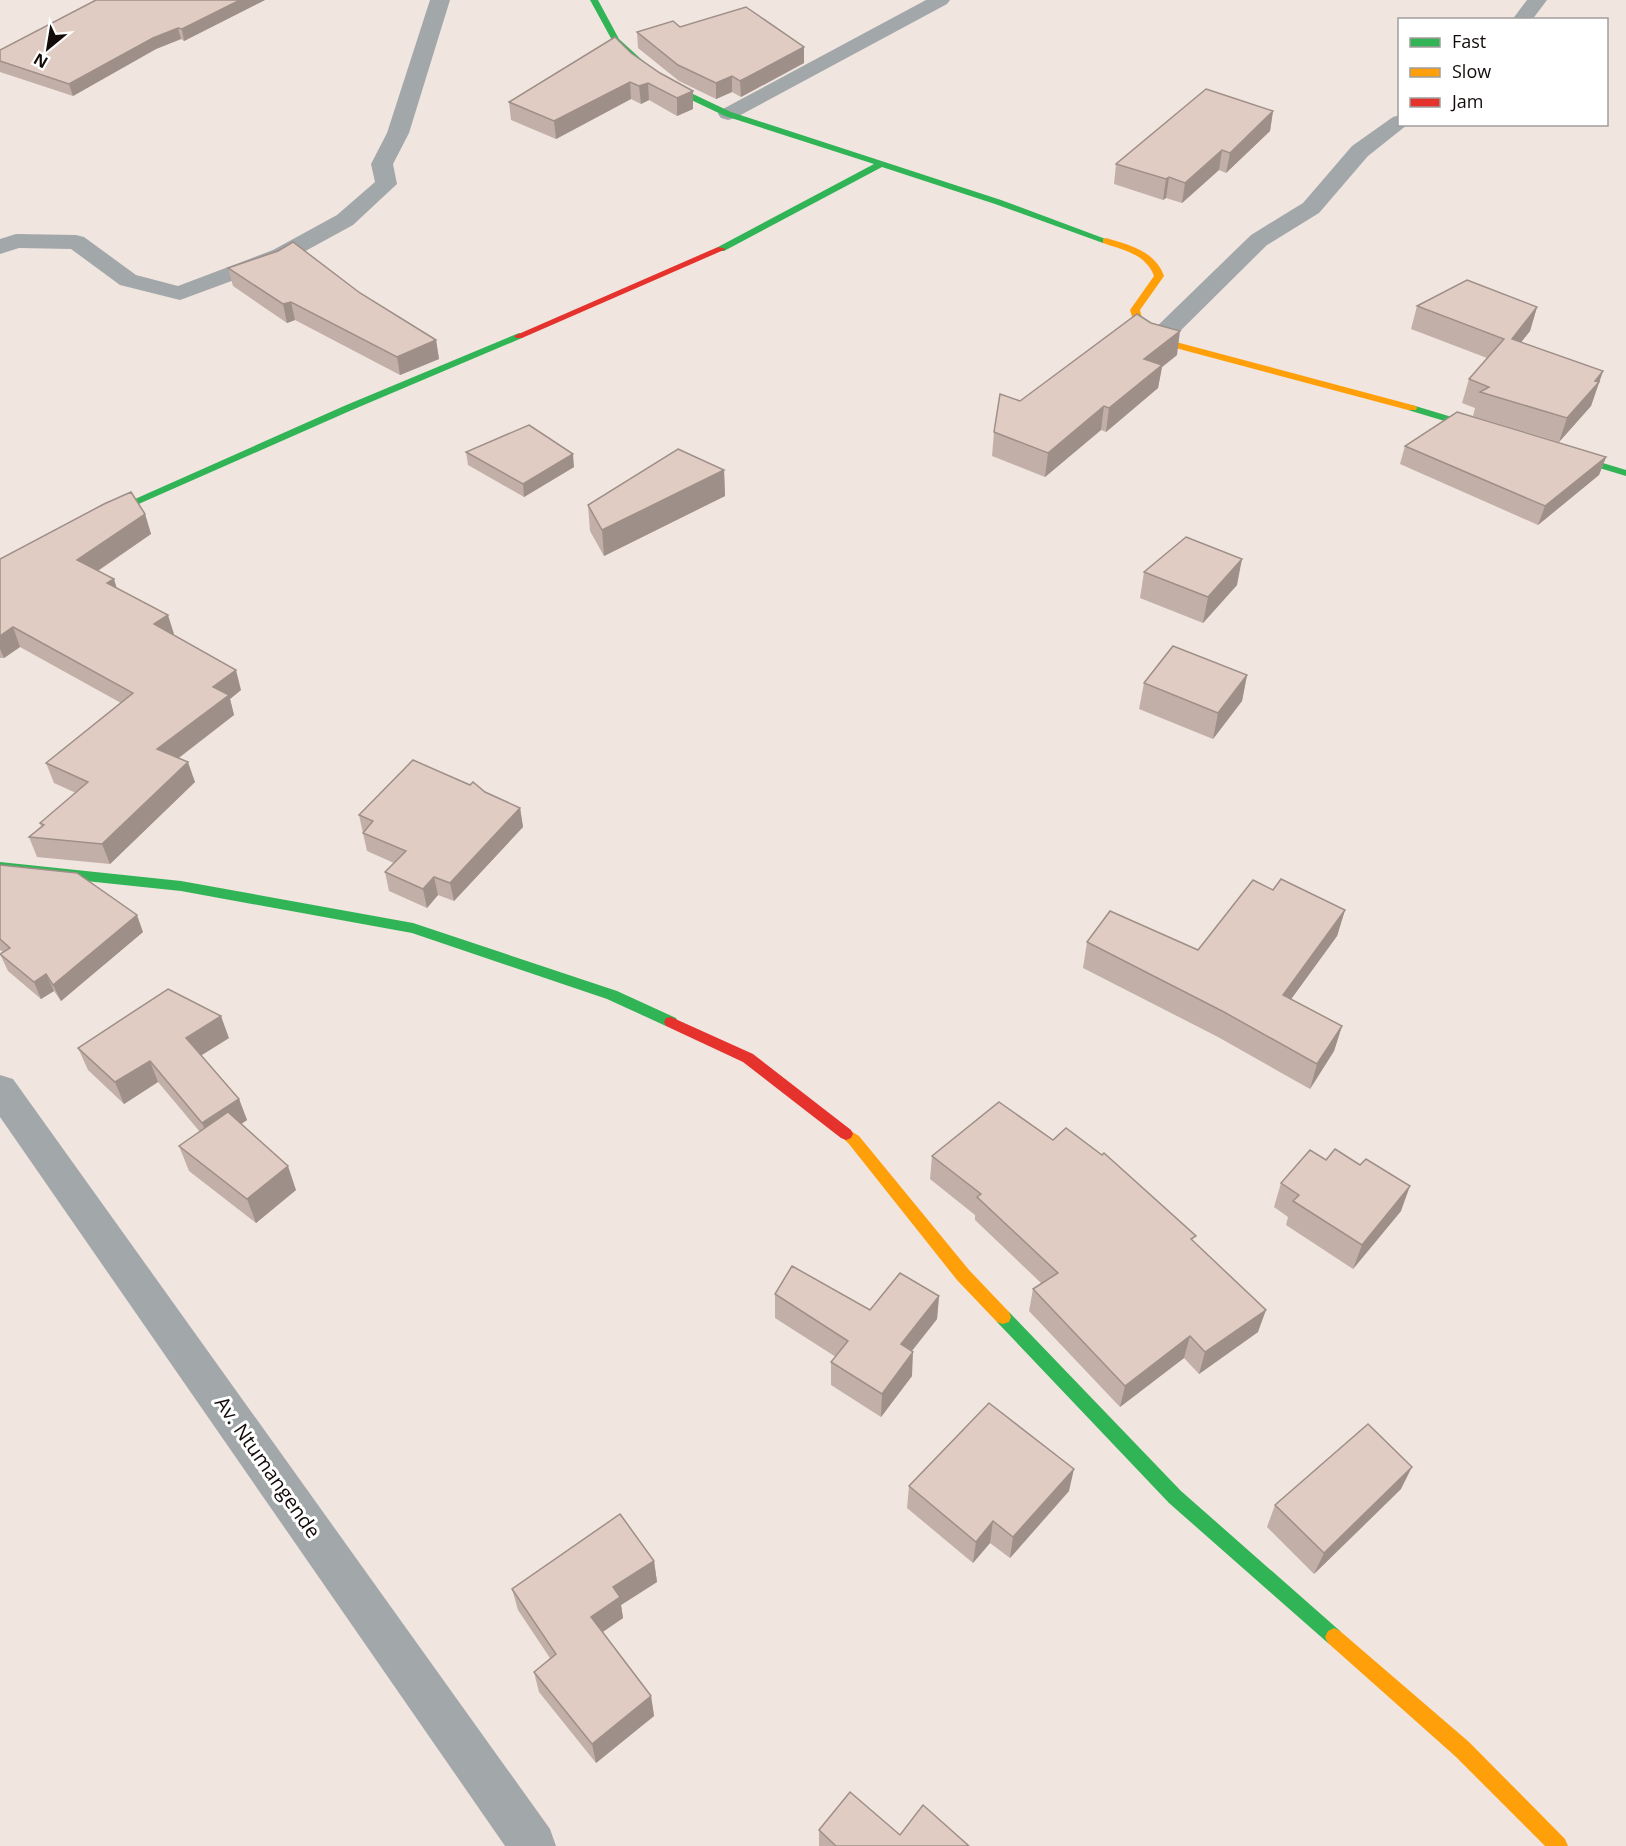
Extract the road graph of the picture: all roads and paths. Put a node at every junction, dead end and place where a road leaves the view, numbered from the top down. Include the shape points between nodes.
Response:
1 (440, 0) edge
2 (594, 0) edge
3 (940, 0) edge
4 (1538, 0) edge
5 (1523, 18) edge
6 (728, 114) junction
7 (1398, 122) edge
8 (881, 164) junction
9 (0, 247) edge
10 (1157, 340) junction
11 (1502, 435) edge
12 (1547, 449) edge
13 (1626, 473) edge
14 (87, 522) edge
15 (0, 867) edge
16 (0, 1089) edge
17 (533, 1846) edge
18 (1558, 1846) edge

1 - 9 street via 398,133 382,164 386,184 345,220 281,255 180,293 128,280 76,242 16,240
2 - 6 street via 616,40 638,61 671,87
3 - 6 street
4 - 5 street
6 - 8 street
7 - 10 street via 1360,151 1311,208 1259,240
8 - 10 street via 998,201 1143,254 1157,266 1159,276 1135,310 1139,327
8 - 14 street via 707,257
10 - 11 street
12 - 13 street
15 - 18 street via 181,886 413,928 612,995 748,1058 854,1140 963,1275 1175,1497 1462,1749
16 - 17 street, Av. Ntumangende

